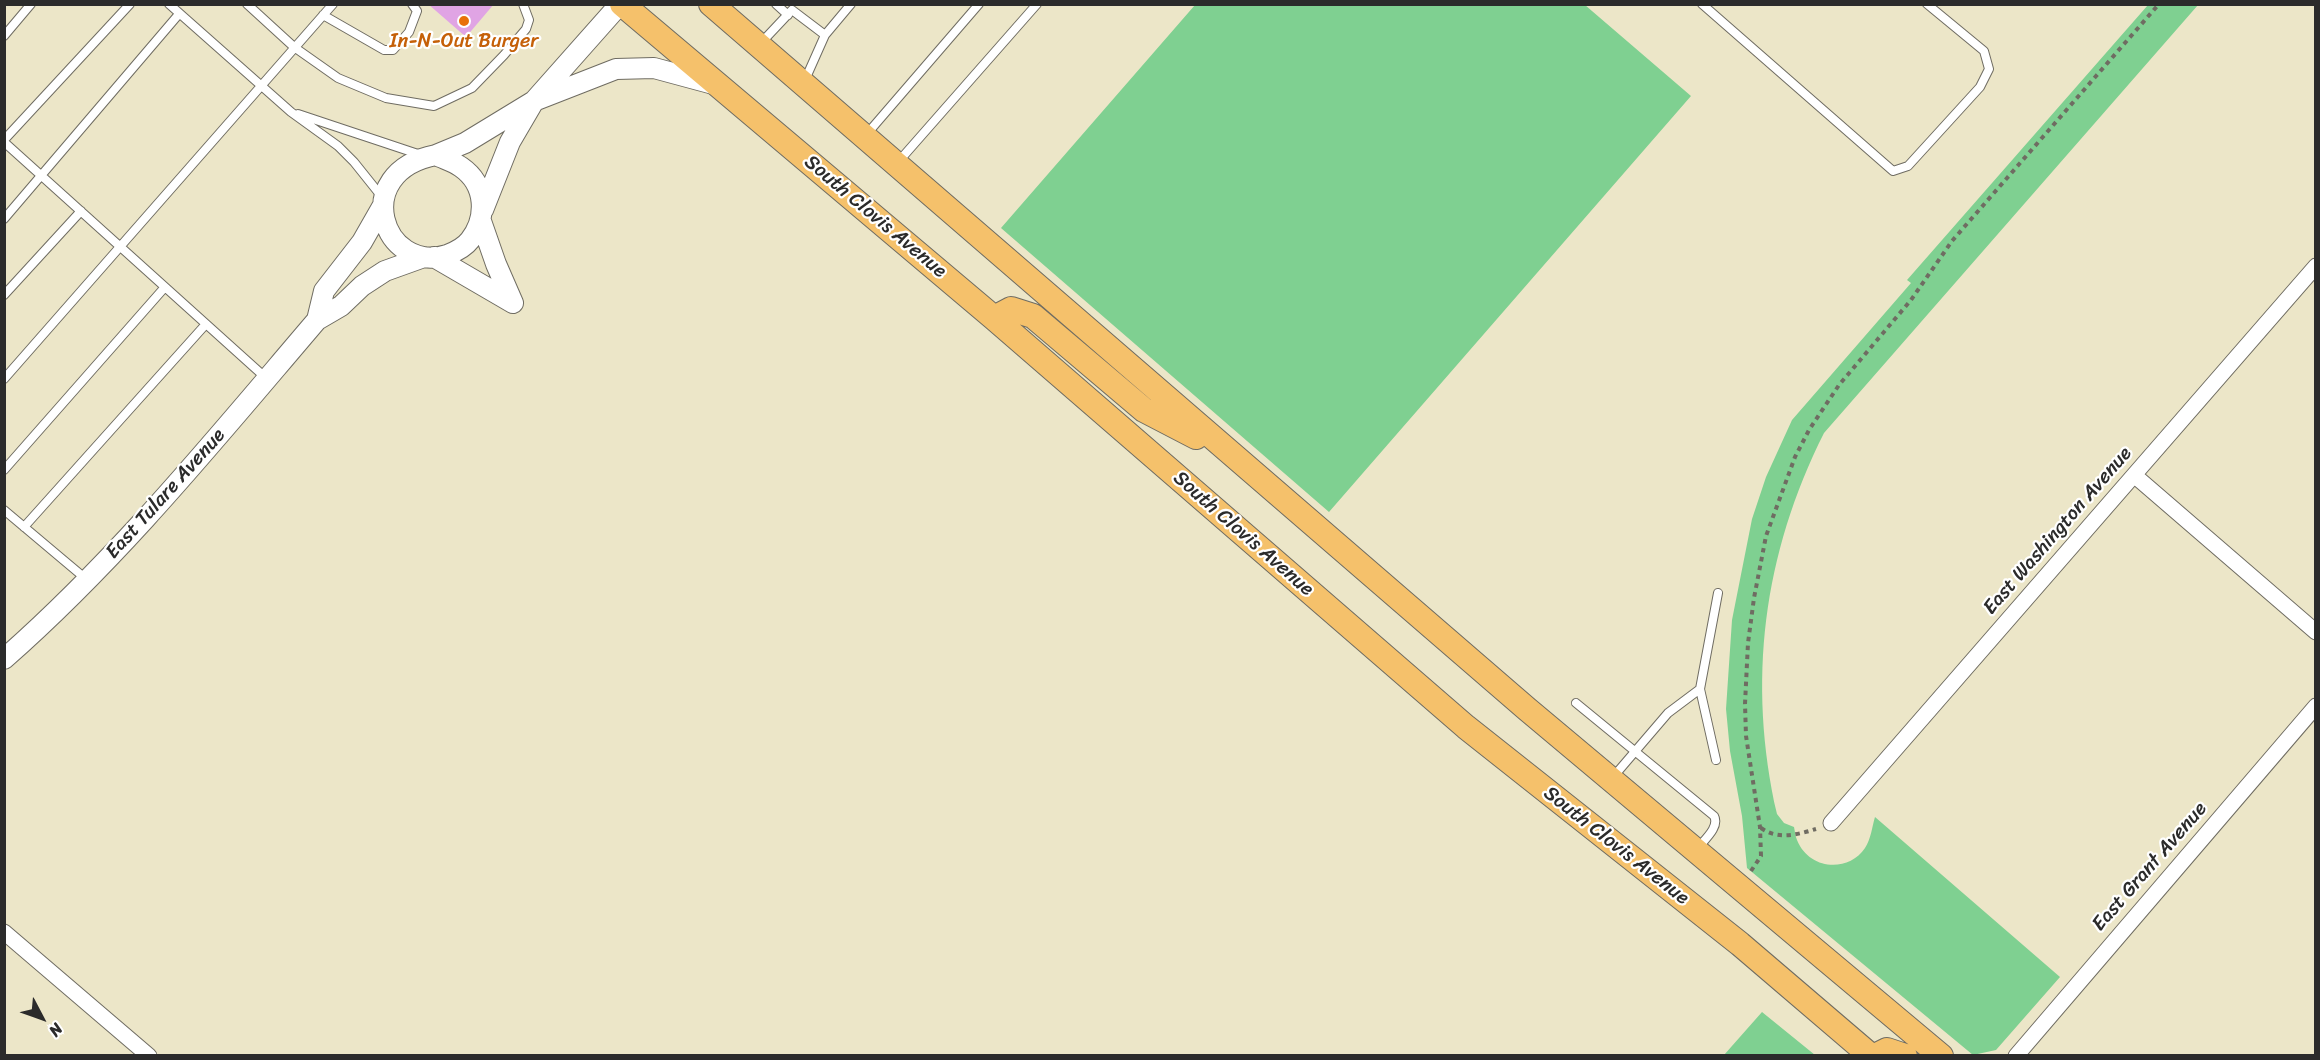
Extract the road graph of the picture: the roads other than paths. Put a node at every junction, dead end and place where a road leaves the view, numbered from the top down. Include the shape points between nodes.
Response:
1 (31, 4) edge
2 (130, 4) edge
3 (169, 4) edge
4 (247, 4) edge
5 (412, 4) edge
6 (523, 4) edge
7 (621, 4) edge
8 (711, 4) edge
9 (776, 4) edge
10 (851, 4) edge
11 (979, 4) edge
12 (1037, 4) edge
13 (1702, 4) edge
14 (1927, 4) edge
15 (332, 5) edge
16 (179, 14) junction
17 (323, 15) junction
18 (788, 15) junction
19 (825, 35) junction
20 (4, 36) edge
21 (759, 46) junction
22 (294, 47) junction
23 (803, 84) junction
24 (261, 85) junction
25 (717, 85) junction
26 (534, 101) junction
27 (291, 112) junction
28 (864, 137) junction
29 (4, 142) edge
30 (431, 156) junction
31 (896, 165) junction
32 (42, 176) junction
33 (382, 203) junction
34 (81, 211) junction
35 (481, 217) junction
36 (4, 219) edge
37 (120, 246) junction
38 (429, 257) junction
39 (2316, 266) edge
40 (165, 287) junction
41 (4, 295) edge
42 (994, 318) junction
43 (317, 320) junction
44 (206, 324) junction
45 (267, 378) junction
46 (4, 379) edge
47 (1233, 456) junction
48 (4, 470) edge
49 (2134, 475) junction
50 (4, 510) edge
51 (24, 526) junction
52 (88, 580) junction
53 (1718, 593) dead end
54 (2316, 632) edge
55 (4, 659) edge
56 (1700, 689) junction
57 (1576, 704) dead end
58 (2316, 706) edge
59 (1635, 751) junction
60 (1716, 760) dead end
61 (1611, 779) junction
62 (1832, 823) road end
63 (1696, 850) junction
64 (4, 932) edge
65 (149, 1056) edge
66 (1873, 1056) edge
67 (1905, 1056) edge
68 (1941, 1056) edge
69 (2016, 1056) edge

1 - 20 lane
2 - 29 lane
3 - 16 lane
4 - 22 lane
5 - 17 lane via 417,11 409,32 393,50 384,50
6 - 22 lane via 529,20 526,29 504,55 472,88 434,106 386,98 338,78
7 - 25 main road, South Clovis Avenue
7 - 26 street, East Tulare Avenue
8 - 21 main road
9 - 18 lane
10 - 19 lane
11 - 28 lane
12 - 31 lane
13 - 14 lane via 1893,171 1908,166 1980,87 1989,69 1984,51
15 - 17 lane
16 - 24 lane
16 - 32 lane
17 - 22 lane
18 - 19 lane via 792,10
18 - 21 lane
19 - 23 lane
21 - 23 main road
22 - 24 lane
23 - 28 main road
24 - 27 lane
24 - 37 lane
25 - 26 street via 654,68 626,68
25 - 42 main road, South Clovis Avenue
26 - 30 street, East Tulare Avenue via 465,143
26 - 35 street, East Tulare Avenue via 510,142
27 - 30 lane
27 - 33 lane via 338,146
28 - 31 main road
29 - 32 lane
30 - 33 street, East Tulare Avenue via 398,172
30 - 35 street via 462,168 474,180 481,196
31 - 47 main road
32 - 34 lane
32 - 36 lane
33 - 38 street via 388,230 397,243 409,252
33 - 43 street, East Tulare Avenue via 362,242 324,291
34 - 37 lane
34 - 41 lane
35 - 38 street, East Tulare Avenue via 467,244 454,253
35 - 38 street via 513,303
37 - 40 lane
37 - 46 lane
38 - 43 street, East Tulare Avenue via 385,271
39 - 49 street, East Washington Avenue
40 - 44 lane
40 - 48 lane
42 - 47 main road via 1011,309 1033,316 1144,410
42 - 66 main road, South Clovis Avenue via 1466,727 1740,944
43 - 45 street, East Tulare Avenue
44 - 45 lane
44 - 51 lane
45 - 52 street, East Tulare Avenue via 165,498
47 - 61 main road
49 - 54 street
49 - 62 street, East Washington Avenue
50 - 51 lane
51 - 52 lane
52 - 55 street, East Tulare Avenue
53 - 56 lane
56 - 59 lane via 1668,713
56 - 60 lane
57 - 59 lane
58 - 69 street, East Grant Avenue
59 - 61 lane
59 - 63 lane via 1717,820
61 - 63 main road
63 - 68 main road
64 - 65 street
66 - 67 main road via 1887,1050

